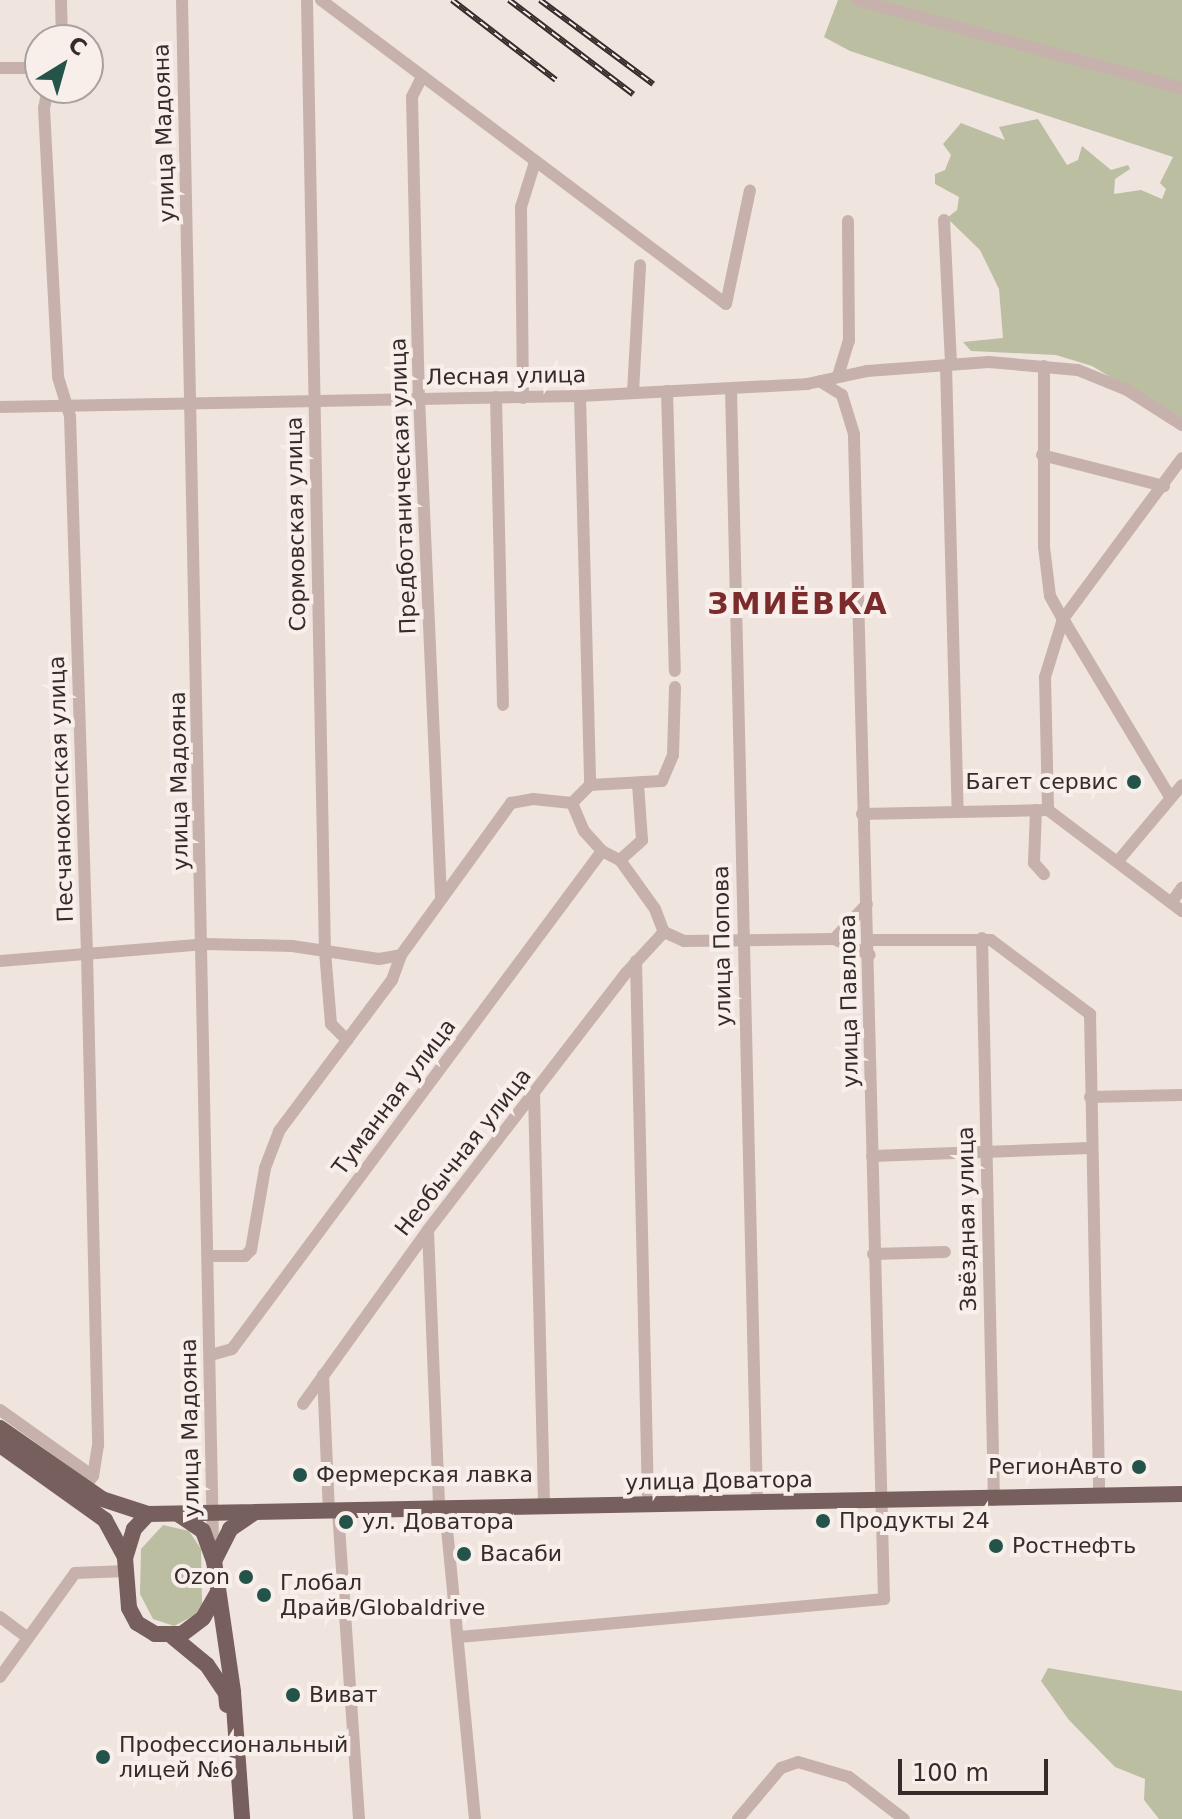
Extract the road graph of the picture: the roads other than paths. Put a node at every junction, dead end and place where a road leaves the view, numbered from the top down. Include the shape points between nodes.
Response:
1 (61, 0) edge
2 (182, 0) edge
3 (307, 0) edge
4 (321, 0) edge
5 (857, 0) edge
6 (62, 24) edge
7 (0, 68) edge
8 (24, 68) edge
9 (422, 77) junction
10 (1182, 88) edge
11 (45, 104) edge
12 (535, 162) junction
13 (750, 190) dead end
14 (944, 220) dead end
15 (848, 221) dead end
16 (640, 265) dead end
17 (949, 365) junction
18 (1044, 366) junction
19 (838, 376) junction
20 (820, 381) junction
21 (731, 389) junction
22 (667, 391) junction
23 (633, 392) junction
24 (580, 396) junction
25 (419, 397) junction
26 (496, 397) junction
27 (523, 398) junction
28 (194, 401) junction
29 (313, 401) junction
30 (68, 405) junction
31 (0, 407) edge
32 (1182, 425) edge
33 (1042, 455) junction
34 (1182, 458) edge
35 (1164, 486) junction
36 (1063, 619) junction
37 (675, 671) dead end
38 (675, 687) dead end
39 (503, 705) dead end
40 (638, 784) junction
41 (590, 785) junction
42 (1182, 785) edge
43 (1170, 797) junction
44 (572, 803) junction
45 (958, 810) junction
46 (1042, 810) junction
47 (862, 814) junction
48 (602, 851) junction
49 (620, 860) junction
50 (1118, 861) junction
51 (1044, 874) dead end
52 (1182, 888) edge
53 (441, 897) junction
54 (867, 903) junction
55 (1177, 907) edge
56 (664, 932) junction
57 (982, 938) junction
58 (834, 939) junction
59 (869, 940) junction
60 (741, 943) junction
61 (205, 944) junction
62 (325, 951) junction
63 (87, 954) junction
64 (401, 955) junction
65 (870, 955) junction
66 (0, 961) edge
67 (636, 961) junction
68 (347, 1040) junction
69 (534, 1093) junction
70 (1182, 1095) edge
71 (1090, 1097) junction
72 (1090, 1148) junction
73 (986, 1153) junction
74 (872, 1156) junction
75 (428, 1230) junction
76 (945, 1252) dead end
77 (873, 1254) junction
78 (210, 1256) junction
79 (211, 1355) junction
80 (323, 1375) junction
81 (303, 1404) dead end
82 (0, 1410) edge
83 (0, 1428) edge
84 (0, 1445) edge
85 (88, 1482) junction
86 (1182, 1494) edge
87 (1099, 1497) junction
88 (879, 1500) junction
89 (994, 1500) junction
90 (757, 1501) junction
91 (648, 1504) junction
92 (544, 1506) junction
93 (442, 1508) junction
94 (334, 1511) junction
95 (212, 1512) junction
96 (256, 1512) junction
97 (176, 1513) junction
98 (148, 1514) junction
99 (214, 1561) junction
100 (125, 1564) junction
101 (217, 1594) junction
102 (0, 1617) edge
103 (173, 1637) junction
104 (459, 1637) junction
105 (28, 1638) junction
106 (0, 1677) edge
107 (887, 1814) edge
108 (234, 1819) edge
109 (242, 1819) edge
110 (359, 1819) edge
111 (475, 1819) edge
112 (738, 1819) edge
113 (904, 1819) edge

1 - 6 street
2 - 28 street, улица Мадояна
3 - 29 street, Сормовская улица
4 - 9 street
5 - 10 street
7 - 8 street
9 - 12 street
9 - 25 street, Предботаническая улица via 412,97
11 - 30 street, Песчанокопская улица via 58,377
12 - 13 street via 726,304
12 - 27 street via 521,207
14 - 17 street
15 - 19 street via 849,341
16 - 23 street
17 - 18 street, Лесная улица
17 - 19 street, Лесная улица
17 - 45 street
18 - 32 street, Лесная улица via 1098,377
18 - 33 street
19 - 20 street, Лесная улица
20 - 21 street, Лесная улица
20 - 47 street, улица Павлова via 847,402 854,434
21 - 22 street, Лесная улица
21 - 60 street, улица Попова
22 - 23 street, Лесная улица
22 - 37 street
23 - 24 street, Лесная улица
24 - 27 street, Лесная улица
24 - 41 street
25 - 26 street, Лесная улица
25 - 29 street, Лесная улица
25 - 53 street, Предботаническая улица
26 - 27 street, Лесная улица
26 - 39 street
28 - 29 street, Лесная улица
28 - 30 street, Лесная улица
28 - 61 street, улица Мадояна
29 - 62 street, Сормовская улица
30 - 31 street, Лесная улица
30 - 63 street, Песчанокопская улица
33 - 35 street
33 - 36 street via 1050,596
34 - 35 street
35 - 36 street
36 - 43 street
36 - 46 street via 1045,677
38 - 40 street via 673,755 666,777 657,784
40 - 41 street
40 - 49 street via 642,840
41 - 44 street
42 - 43 street
43 - 50 street
44 - 48 street via 584,831
44 - 53 street via 522,800 502,810
45 - 46 street
45 - 47 street
46 - 50 street
46 - 51 street via 1034,863
47 - 54 street, улица Павлова
48 - 49 street
48 - 79 street, Туманная улица via 232,1349
49 - 56 street via 655,909
50 - 55 street
52 - 55 street
53 - 64 street
54 - 58 street
54 - 59 street, улица Павлова
56 - 60 street via 684,941
56 - 67 street, Необычная улица
57 - 59 street
57 - 71 street via 1086,1007 1092,1023
57 - 73 street, Звёздная улица
58 - 60 street
58 - 65 street
59 - 65 street, улица Павлова
60 - 90 street, улица Попова
61 - 62 street
61 - 63 street
61 - 78 street, улица Мадояна
62 - 64 street via 379,959
62 - 68 street, Сормовская улица via 331,1024
63 - 66 street
63 - 85 street, Песчанокопская улица via 98,1445
64 - 68 street via 392,980
65 - 74 street, улица Павлова
67 - 69 street, Необычная улица
67 - 91 street
68 - 78 street via 272,1145 251,1250 245,1256
69 - 75 street, Необычная улица
69 - 92 street
70 - 71 street
71 - 72 street
72 - 73 street
72 - 87 street
73 - 74 street
73 - 89 street, Звёздная улица
74 - 77 street, улица Павлова
75 - 80 street, Необычная улица
75 - 93 street
76 - 77 street
77 - 88 street, улица Павлова
78 - 79 street, улица Мадояна
79 - 95 street, улица Мадояна
80 - 81 street, Необычная улица
80 - 94 street
82 - 85 street
83 - 85 main road
84 - 100 main road via 105,1520
85 - 98 main road
86 - 87 main road, улица Доватора
87 - 89 main road, улица Доватора
88 - 89 main road, улица Доватора
88 - 90 main road, улица Доватора
88 - 104 street, улица Павлова via 884,1599
90 - 91 main road, улица Доватора
91 - 92 main road, улица Доватора
92 - 93 main road, улица Доватора
93 - 94 main road, улица Доватора
93 - 104 street
94 - 96 main road, улица Доватора
94 - 110 street
95 - 96 main road, улица Доватора
95 - 97 main road, улица Доватора
95 - 99 street, улица Мадояна
96 - 99 main road via 230,1529
97 - 98 main road
97 - 99 main road via 203,1531
98 - 100 main road via 134,1529
99 - 101 main road
100 - 103 main road via 129,1608 137,1623 149,1632
100 - 105 street via 75,1573
101 - 103 main road via 196,1624
101 - 109 main road via 233,1692
102 - 105 street
103 - 108 main road via 199,1656 226,1693
104 - 111 street
105 - 106 street
107 - 112 street via 841,1773 798,1762 781,1768
107 - 113 street

